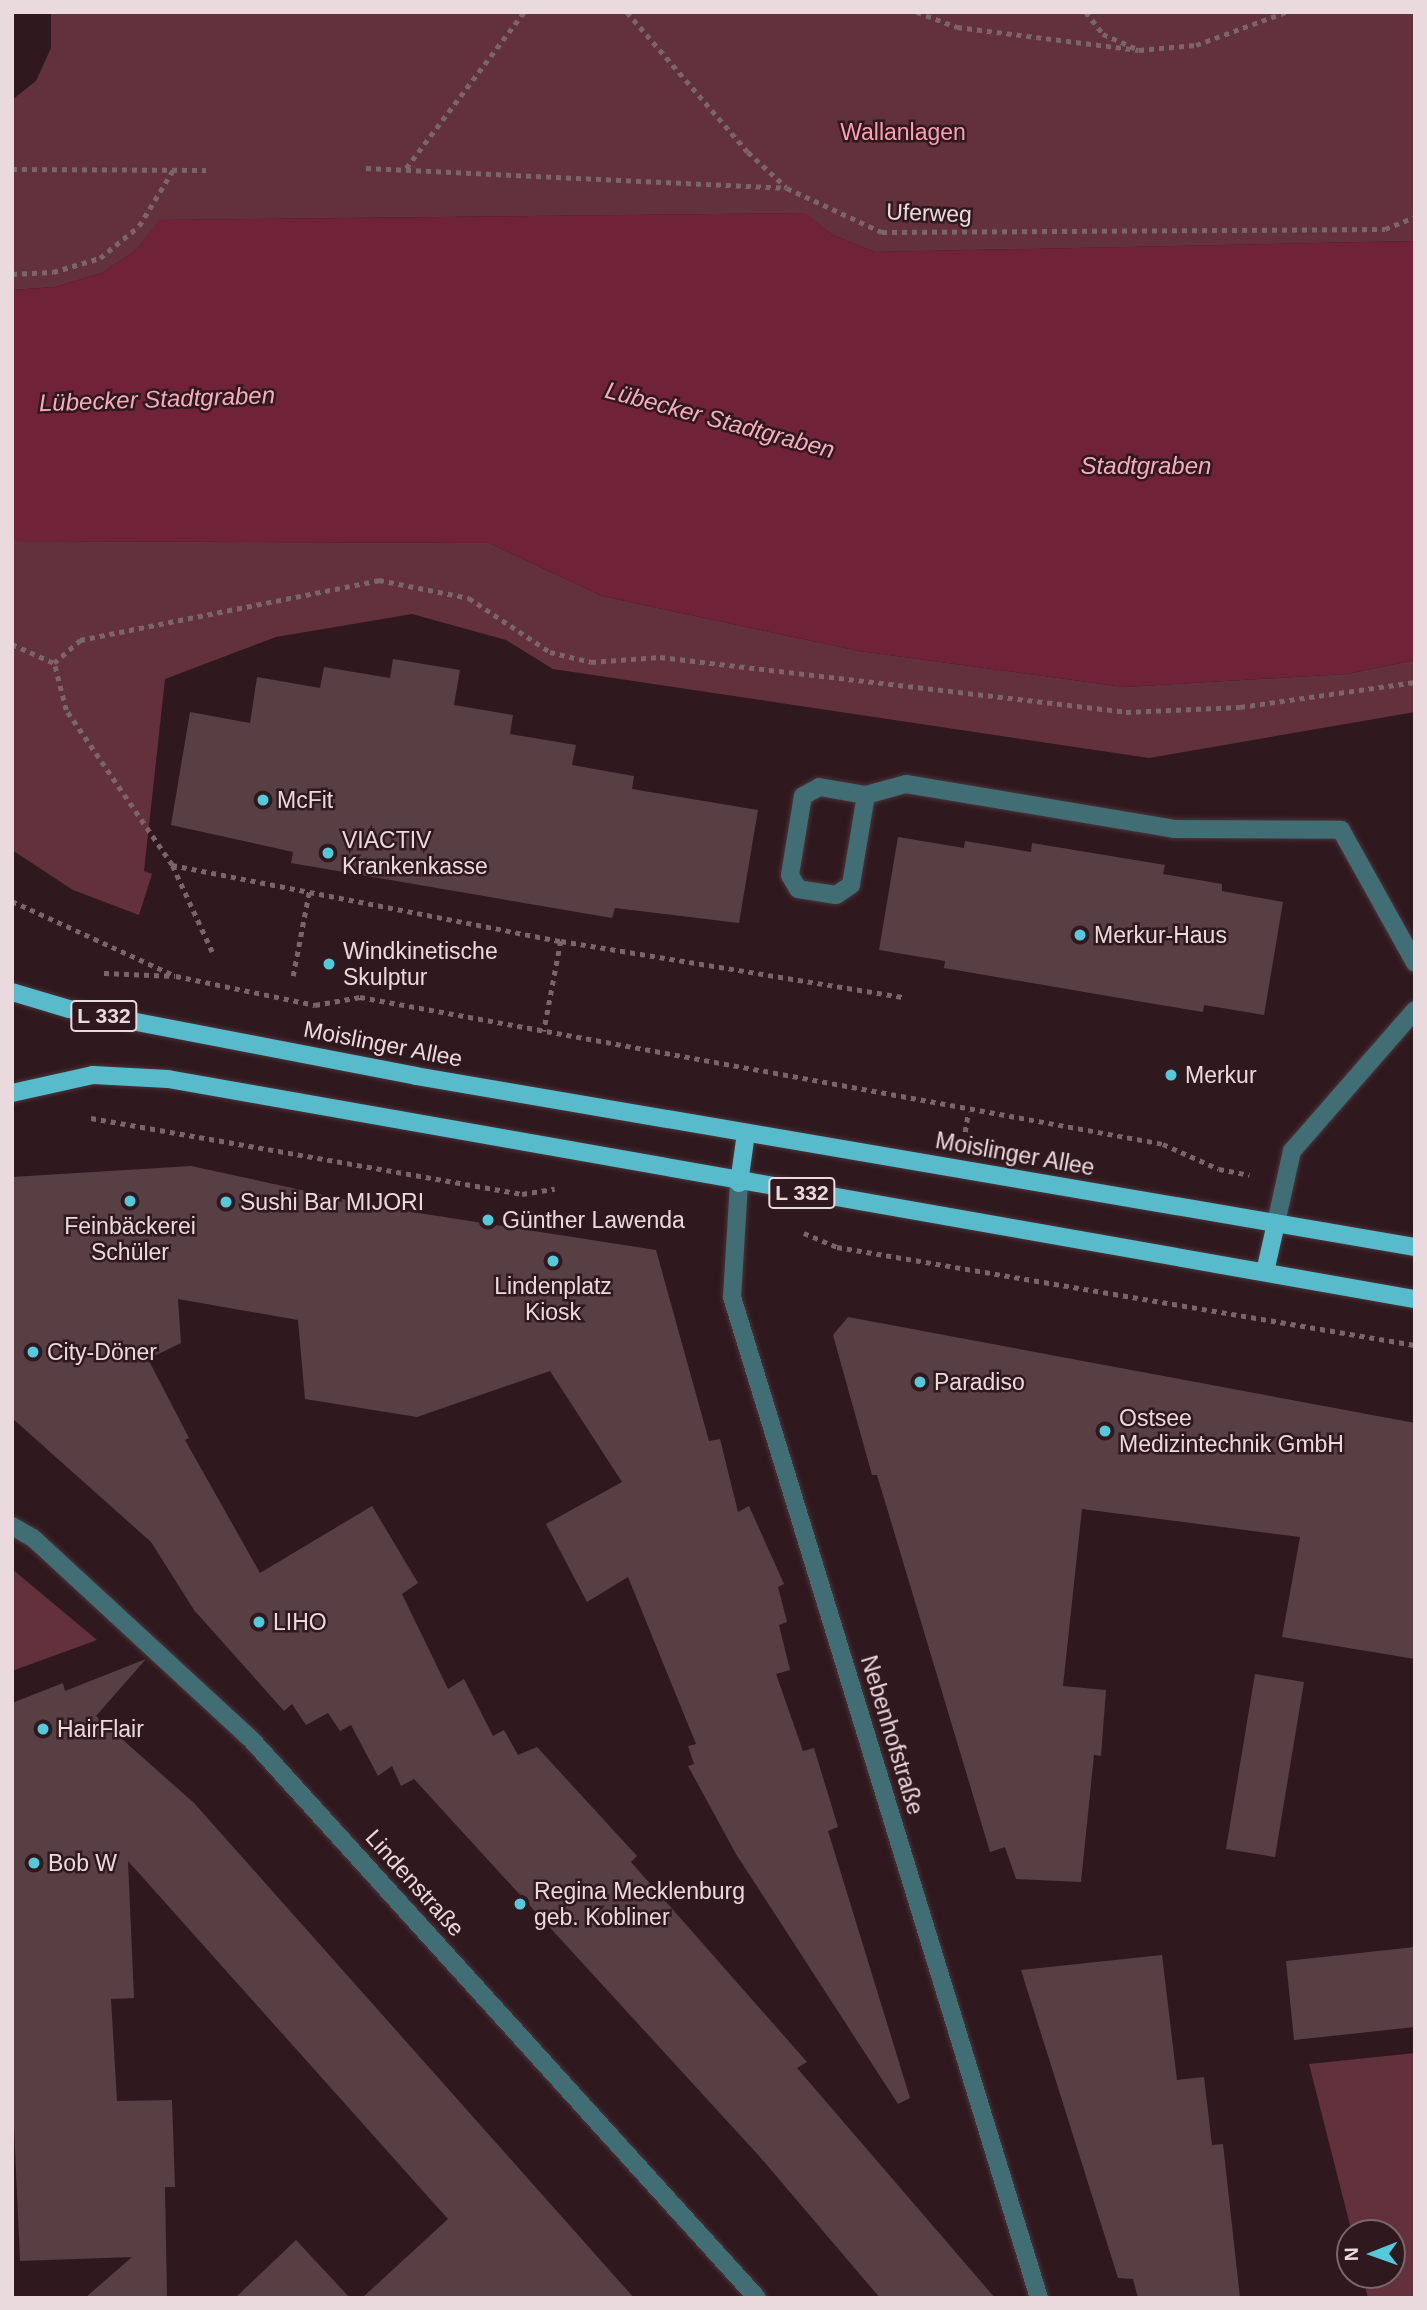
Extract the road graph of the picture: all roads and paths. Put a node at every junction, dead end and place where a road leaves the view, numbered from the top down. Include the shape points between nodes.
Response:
1 (524, 12) edge
2 (627, 12) edge
3 (917, 12) edge
4 (1086, 12) edge
5 (1286, 12) edge
6 (1139, 50) junction
7 (366, 168) dead end
8 (406, 168) junction
9 (12, 169) edge
10 (173, 170) junction
11 (206, 170) dead end
12 (787, 188) junction
13 (1415, 217) edge
14 (12, 274) edge
15 (12, 644) edge
16 (54, 663) junction
17 (1415, 682) edge
18 (866, 795) junction
19 (172, 865) junction
20 (309, 892) junction
21 (12, 901) edge
22 (561, 941) junction
23 (212, 952) dead end
24 (1415, 963) edge
25 (293, 976) dead end
26 (12, 992) edge
27 (902, 997) dead end
28 (1415, 1010) edge
29 (544, 1031) junction
30 (12, 1093) edge
31 (87, 1118) dead end
32 (747, 1133) junction
33 (1283, 1181) junction
34 (739, 1183) junction
35 (563, 1187) dead end
36 (1276, 1223) junction
37 (801, 1232) dead end
38 (1415, 1247) edge
39 (1265, 1272) junction
40 (1415, 1299) edge
41 (1415, 1345) edge
42 (12, 1526) edge
43 (757, 2298) edge
44 (1039, 2298) edge

1 - 8 path
2 - 12 path via 748,152
3 - 6 path via 957,27
4 - 6 path via 1103,34
5 - 6 path via 1196,45
7 - 8 path, Uferweg
8 - 12 path, Uferweg
9 - 10 path
10 - 11 path
10 - 14 path via 139,226 100,258 53,272
12 - 13 path, Uferweg via 882,232 1385,229
15 - 16 path
16 - 17 path via 80,640 379,580 469,598 550,652 591,662 660,657 1126,712 1240,707
16 - 19 path via 66,710
18 - 18 street via 819,787 803,796 790,875 799,889 836,895 851,885
18 - 24 street via 906,784 1174,828 1340,830
19 - 20 path
19 - 23 path
20 - 22 path
20 - 25 path
21 - 29 path via 176,976 315,1005 360,997
22 - 27 path
22 - 29 path
26 - 32 main road, Moislinger Allee / L 332 via 69,1009 198,1034
28 - 33 street via 1292,1151
29 - 33 path via 1163,1144 1219,1169
30 - 34 main road, L 332 via 93,1075 147,1077
31 - 35 path via 522,1194
32 - 34 main road
32 - 36 main road, Moislinger Allee / L 332
33 - 36 street
34 - 39 main road, L 332
34 - 44 street, Nebenhofstraße via 732,1297
36 - 38 main road, Moislinger Allee / L 332
36 - 39 main road
37 - 41 path via 837,1247
39 - 40 main road, L 332
42 - 43 street, Lindenstraße via 33,1538 250,1738

